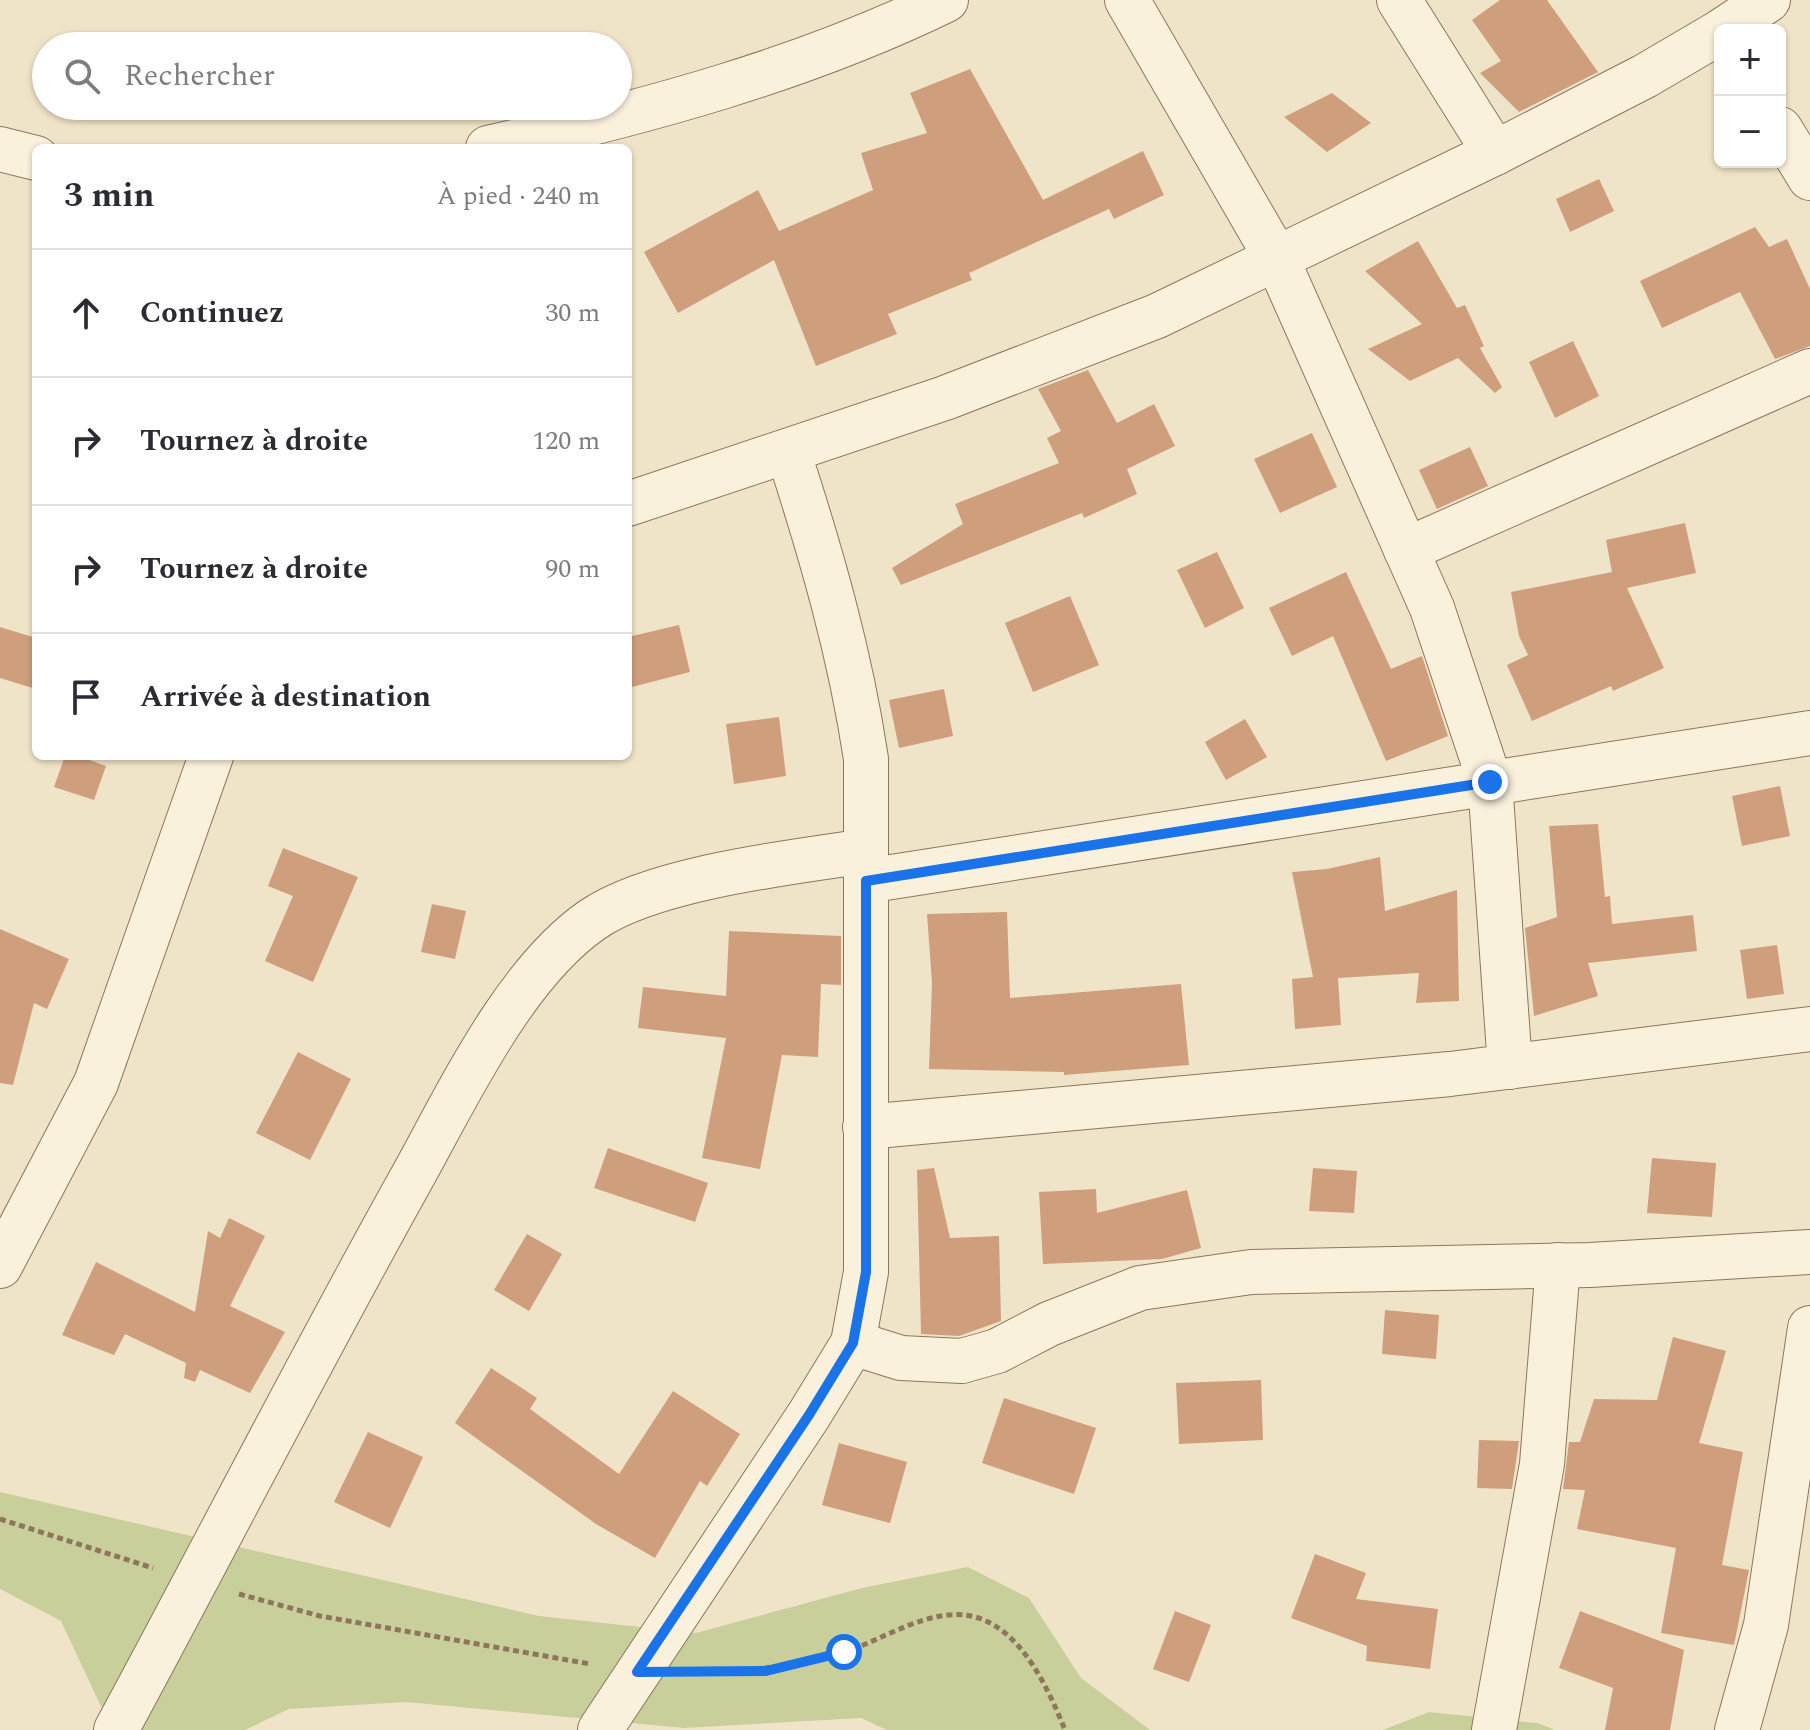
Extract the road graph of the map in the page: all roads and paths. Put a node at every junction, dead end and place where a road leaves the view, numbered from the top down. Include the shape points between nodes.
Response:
1 (946, 0) edge
2 (1127, 0) edge
3 (1399, 0) edge
4 (1768, 0) edge
5 (1732, 24) edge
6 (1714, 35) edge
7 (632, 114) edge
8 (610, 120) edge
9 (1786, 139) edge
10 (506, 144) edge
11 (0, 149) edge
12 (1495, 153) junction
13 (32, 157) edge
14 (1810, 178) edge
15 (1277, 259) junction
16 (1810, 371) edge
17 (788, 451) junction
18 (632, 503) edge
19 (1406, 550) junction
20 (1810, 733) edge
21 (210, 760) edge
22 (1490, 782) junction
23 (866, 866) junction
24 (1810, 1029) edge
25 (1510, 1067) junction
26 (865, 1127) junction
27 (1810, 1252) edge
28 (1558, 1265) junction
29 (0, 1266) edge
30 (1810, 1328) edge
31 (853, 1343) junction
32 (0, 1519) edge
33 (197, 1582) junction
34 (637, 1672) junction
35 (116, 1730) edge
36 (600, 1730) edge
37 (1065, 1730) edge
38 (1494, 1730) edge
39 (1737, 1730) edge

1 - 7 street via 765,76
2 - 15 street
3 - 12 street
4 - 5 street
6 - 12 street
8 - 10 street
9 - 14 street
11 - 13 street
12 - 15 street
15 - 17 street via 1157,316 945,398
15 - 19 street
16 - 19 street
17 - 18 street
17 - 23 street via 831,584 854,679 866,759
19 - 22 street via 1432,608
20 - 22 street
21 - 29 street via 96,1083
22 - 23 street
22 - 25 street
23 - 26 street
23 - 33 street via 719,877 627,901 594,918 553,951 479,1058 316,1349
24 - 25 street
25 - 26 street
26 - 31 street via 866,1272
27 - 28 street
28 - 31 street via 1251,1272 1140,1288 997,1351 962,1361 901,1358
28 - 38 street via 1542,1464
30 - 39 street via 1766,1625
31 - 34 street
32 - 33 path
33 - 34 path via 320,1616
33 - 35 street
34 - 36 street
34 - 37 path via 766,1671 844,1652 949,1614 993,1622 1023,1652 1050,1693

